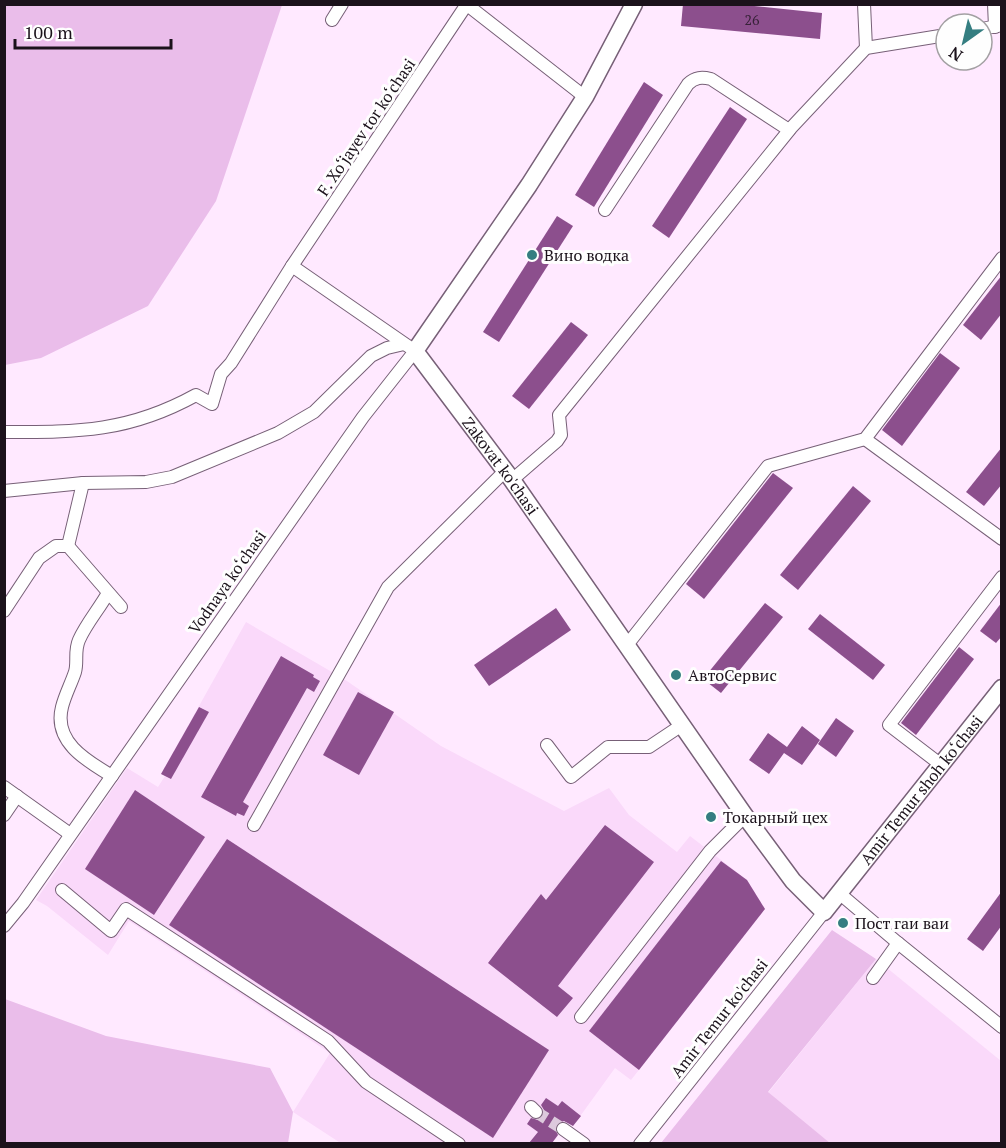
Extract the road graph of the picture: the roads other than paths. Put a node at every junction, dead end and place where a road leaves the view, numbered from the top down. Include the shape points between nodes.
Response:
1 (342, 4) edge
2 (634, 4) edge
3 (864, 4) edge
4 (994, 4) edge
5 (467, 5) edge
6 (332, 20) dead end
7 (998, 26) edge
8 (934, 37) edge
9 (866, 48) junction
10 (585, 97) junction
11 (789, 130) junction
12 (605, 210) dead end
13 (1002, 258) edge
14 (292, 266) junction
15 (410, 348) junction
16 (5, 432) edge
17 (866, 439) junction
18 (508, 475) junction
19 (83, 483) junction
20 (4, 492) edge
21 (1002, 539) edge
22 (68, 546) junction
23 (1002, 578) edge
24 (108, 593) junction
25 (121, 607) dead end
26 (4, 611) edge
27 (627, 645) junction
28 (1002, 688) edge
29 (682, 725) junction
30 (547, 745) dead end
31 (940, 764) junction
32 (112, 776) junction
33 (4, 787) edge
34 (17, 796) junction
35 (4, 814) edge
36 (745, 816) junction
37 (254, 825) dead end
38 (70, 834) junction
39 (62, 890) dead end
40 (839, 893) junction
41 (824, 912) junction
42 (4, 926) edge
43 (898, 943) junction
44 (873, 978) dead end
45 (581, 1017) dead end
46 (1002, 1028) edge
47 (563, 1129) tunnel mouth
48 (459, 1143) edge
49 (584, 1143) edge
50 (640, 1143) edge

1 - 6 street
2 - 10 main road
3 - 9 street
4 - 7 street
5 - 10 street, F. Xo‘jayev tor ko‘chasi
5 - 14 street, F. Xo‘jayev tor ko‘chasi
8 - 9 street
9 - 11 street
10 - 15 main road via 529,185
11 - 12 street via 711,79 693,79
11 - 18 street via 559,416 561,435 557,441
13 - 17 street
14 - 15 street
14 - 16 street, F. Xo‘jayev tor ko‘chasi via 221,374 212,404 196,395 163,412 111,427 78,432
15 - 18 main road, Zakovat ko'chasi
15 - 19 street via 387,348 371,356 314,412 236,452 172,477 146,482
15 - 32 street, Vodnaya ko‘chasi
17 - 21 street
17 - 27 street via 768,466
18 - 27 main road, Zakovat ko'chasi
18 - 37 street via 388,587
19 - 20 street
19 - 22 street
22 - 24 street
22 - 26 street via 56,546 39,558
23 - 31 street via 889,725
24 - 25 street
24 - 32 street via 79,640 76,670 60,715 64,737 74,749
27 - 29 main road, Zakovat ko'chasi
28 - 31 main road, Amir Temur shoh ko‘chasi
29 - 30 street via 649,747 609,747 571,777
29 - 36 main road, Zakovat ko'chasi
31 - 40 main road, Amir Temur shoh ko‘chasi
32 - 38 street, Vodnaya ko‘chasi
33 - 34 street
34 - 35 street
34 - 38 street
36 - 41 main road, Zakovat ko'chasi via 793,881
36 - 45 street via 710,852
38 - 42 street, Vodnaya ko‘chasi
39 - 48 street via 111,931 126,909 328,1041 366,1082
40 - 41 main road, Amir Temur shoh ko‘chasi
40 - 43 street
41 - 50 street, Amir Temur ko'chasi
43 - 44 street
43 - 46 street
47 - 49 street

